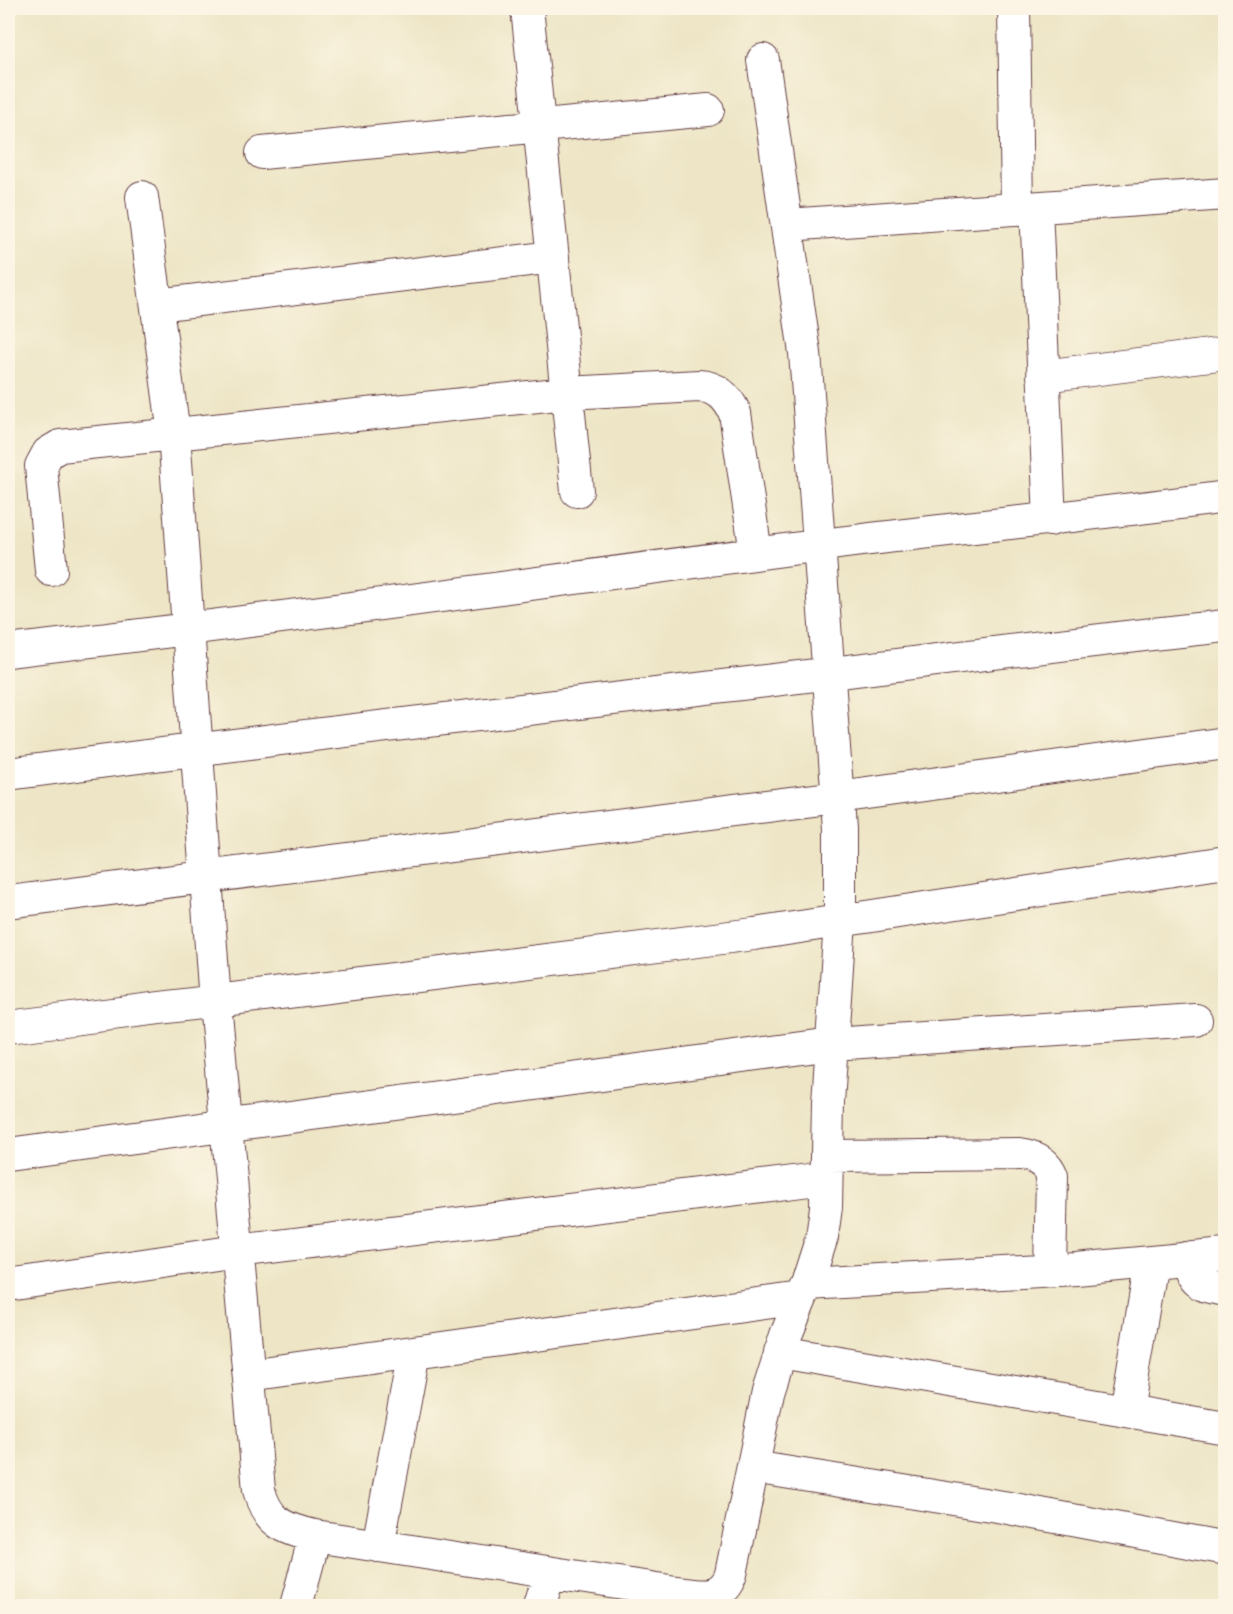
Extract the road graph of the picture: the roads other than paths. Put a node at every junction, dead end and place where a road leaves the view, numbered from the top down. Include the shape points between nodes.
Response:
1 (527, 8) edge
2 (1014, 8) edge
3 (763, 60) dead end
4 (708, 110) dead end
5 (540, 126) junction
6 (262, 153) dead end
7 (1226, 194) edge
8 (142, 198) dead end
9 (1026, 208) junction
10 (787, 225) junction
11 (553, 257) junction
12 (157, 306) junction
13 (1226, 353) edge
14 (1043, 376) junction
15 (567, 393) junction
16 (174, 435) junction
17 (577, 491) dead end
18 (1226, 497) edge
19 (1050, 520) junction
20 (820, 545) junction
21 (756, 554) junction
22 (51, 570) dead end
23 (1226, 626) edge
24 (188, 630) junction
25 (8, 651) edge
26 (830, 673) junction
27 (1226, 743) edge
28 (196, 749) junction
29 (8, 774) edge
30 (838, 797) junction
31 (1226, 862) edge
32 (206, 876) junction
33 (8, 902) edge
34 (840, 921) junction
35 (215, 1002) junction
36 (1196, 1020) dead end
37 (8, 1027) edge
38 (832, 1044) junction
39 (226, 1124) junction
40 (8, 1155) edge
41 (827, 1167) junction
42 (237, 1251) junction
43 (1226, 1255) edge
44 (1186, 1258) junction
45 (1151, 1262) junction
46 (1050, 1270) junction
47 (8, 1285) edge
48 (1226, 1290) edge
49 (804, 1291) junction
50 (414, 1352) junction
51 (780, 1352) junction
52 (249, 1375) junction
53 (1126, 1411) junction
54 (1226, 1428) edge
55 (753, 1467) junction
56 (315, 1536) junction
57 (378, 1546) junction
58 (1226, 1549) edge
59 (549, 1573) junction
60 (674, 1599) edge
61 (296, 1606) edge
62 (538, 1606) edge

1 - 5 street
2 - 9 street
3 - 10 street
4 - 5 street
5 - 6 street
5 - 11 street
7 - 9 street
8 - 12 street
9 - 10 street
9 - 14 street
10 - 20 street via 805,353
11 - 12 street
11 - 15 street
12 - 16 street
13 - 14 street
14 - 19 street
15 - 16 street
15 - 17 street
15 - 21 street via 699,386 717,389 735,413
16 - 22 street via 60,446 48,453 41,474
16 - 24 street
18 - 19 street
19 - 20 street
20 - 21 street
20 - 26 street
21 - 24 street
23 - 26 street
24 - 25 street
24 - 28 street
26 - 28 street
26 - 30 street
27 - 30 street
28 - 29 street
28 - 32 street
30 - 32 street
30 - 34 street
31 - 34 street
32 - 33 street
32 - 35 street
34 - 35 street
34 - 38 street
35 - 37 street
35 - 39 street
36 - 38 street
38 - 39 street
38 - 41 street
39 - 40 street
39 - 42 street
41 - 42 street
41 - 46 street via 1020,1154 1038,1159 1053,1176
41 - 49 street via 822,1237
42 - 47 street
42 - 52 street
43 - 44 street
44 - 45 street
44 - 48 street via 1195,1281
45 - 46 street
45 - 53 street
46 - 49 street
49 - 50 street
49 - 51 street
50 - 52 street
50 - 57 street
51 - 53 street
51 - 55 street
52 - 56 street via 262,1504 278,1522
53 - 54 street
55 - 58 street via 992,1505
55 - 60 street via 728,1584 715,1594
56 - 57 street
56 - 61 street
57 - 59 street
59 - 60 street
59 - 62 street

